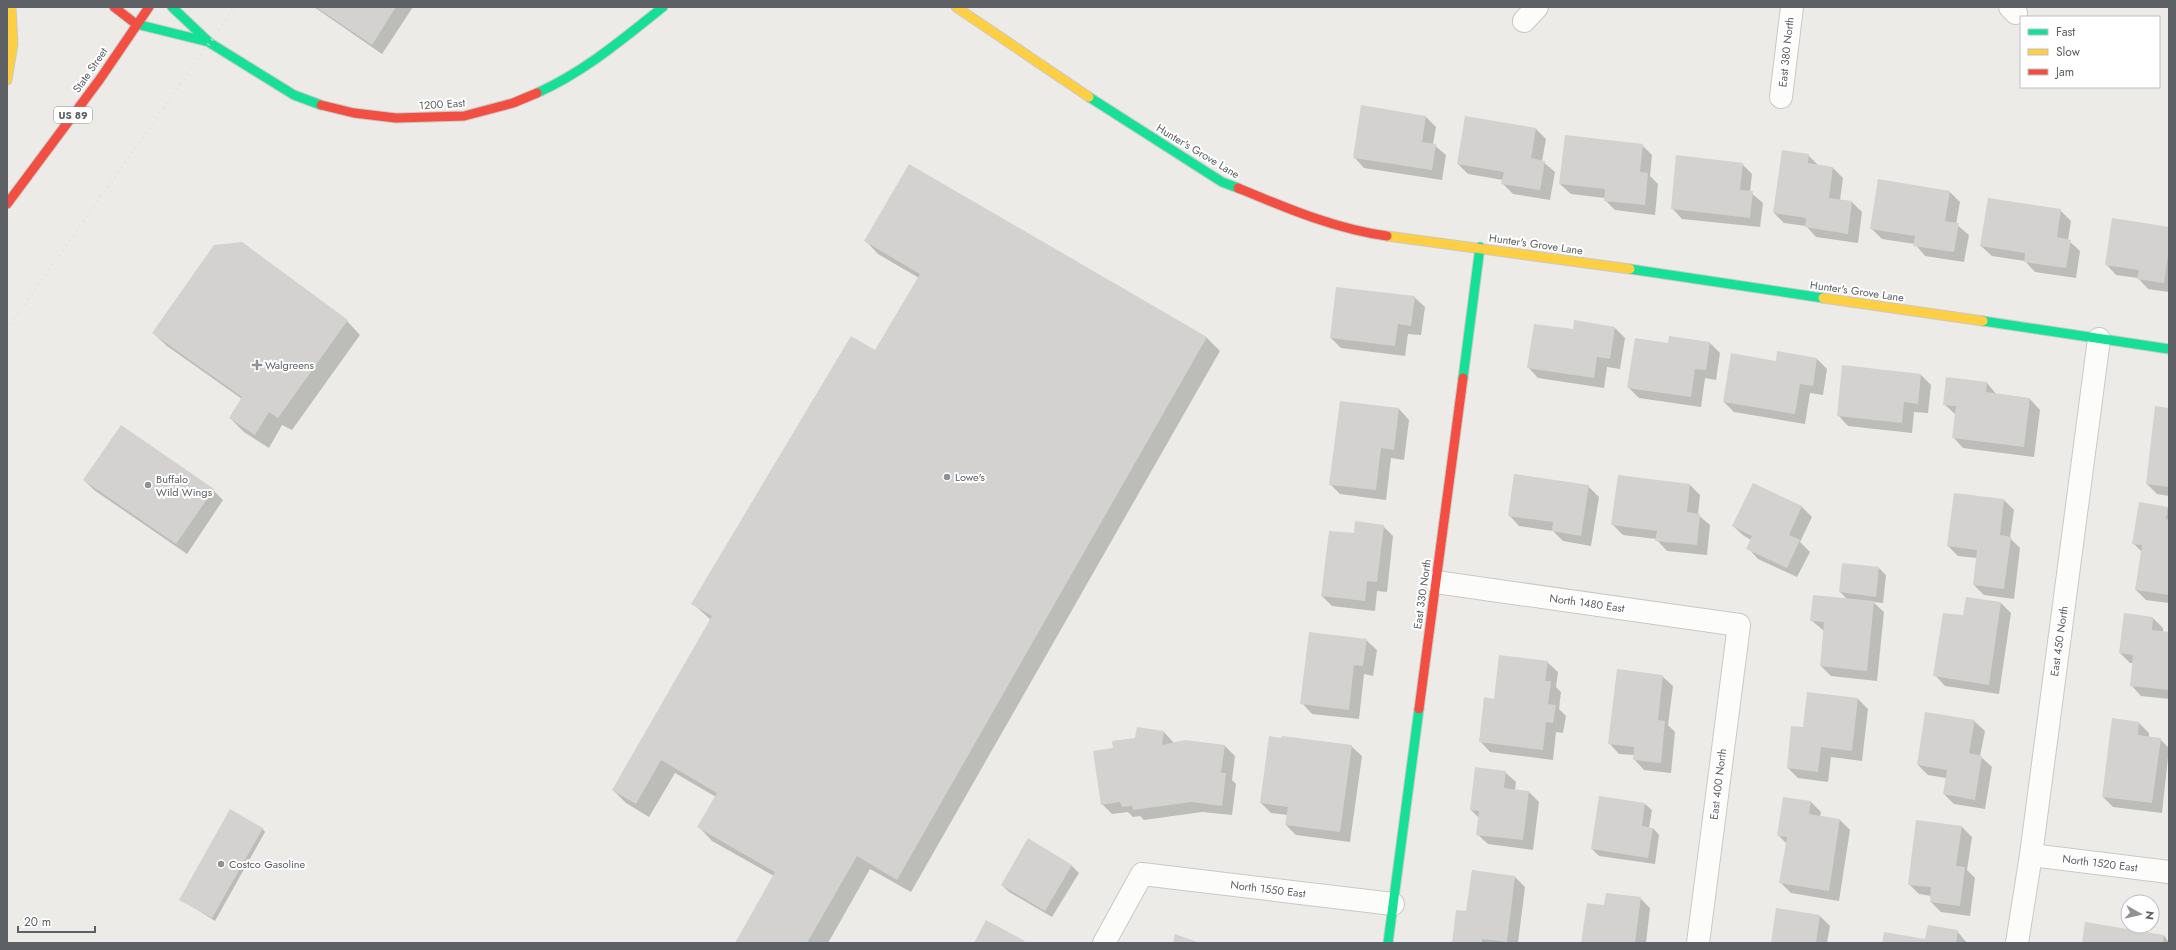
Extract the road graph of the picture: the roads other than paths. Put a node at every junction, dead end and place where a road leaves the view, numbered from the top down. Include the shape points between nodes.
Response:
1 (11, 7) edge
2 (114, 7) edge
3 (149, 7) edge
4 (172, 7) edge
5 (663, 7) edge
6 (956, 7) edge
7 (1792, 7) edge
8 (136, 24) junction
9 (210, 43) junction
10 (7, 80) edge
11 (1781, 97) dead end
12 (7, 204) edge
13 (1480, 247) junction
14 (2099, 339) junction
15 (2169, 349) edge
16 (1436, 582) junction
17 (1739, 625) joint
18 (2031, 854) junction
19 (2169, 872) edge
20 (1393, 904) junction
21 (1104, 943) edge
22 (1388, 943) edge
23 (1698, 943) edge
24 (2017, 943) edge

1 - 10 street via 14,28
2 - 8 street
3 - 8 street, State Street / US 89
4 - 9 street, 1200 East
5 - 9 street, 1200 East via 609,51 557,84 513,103 464,116 396,118 321,106 294,95
6 - 13 street, Hunter's Grove Lane via 1099,104 1222,182 1278,205 1358,232
7 - 11 street, East 380 North
8 - 9 street, 1200 East
8 - 12 street, State Street / US 89 via 100,79
13 - 14 street, Hunter's Grove Lane
13 - 16 street, East 330 North
14 - 15 street, Hunter's Grove Lane
14 - 18 street, East 450 North
16 - 17 street, North 1480 East
16 - 20 street, East 330 North
17 - 23 street, East 400 North
18 - 19 street, North 1520 East
18 - 24 street, East 450 North
20 - 21 street, North 1550 East via 1142,874
20 - 22 street, East 330 North

